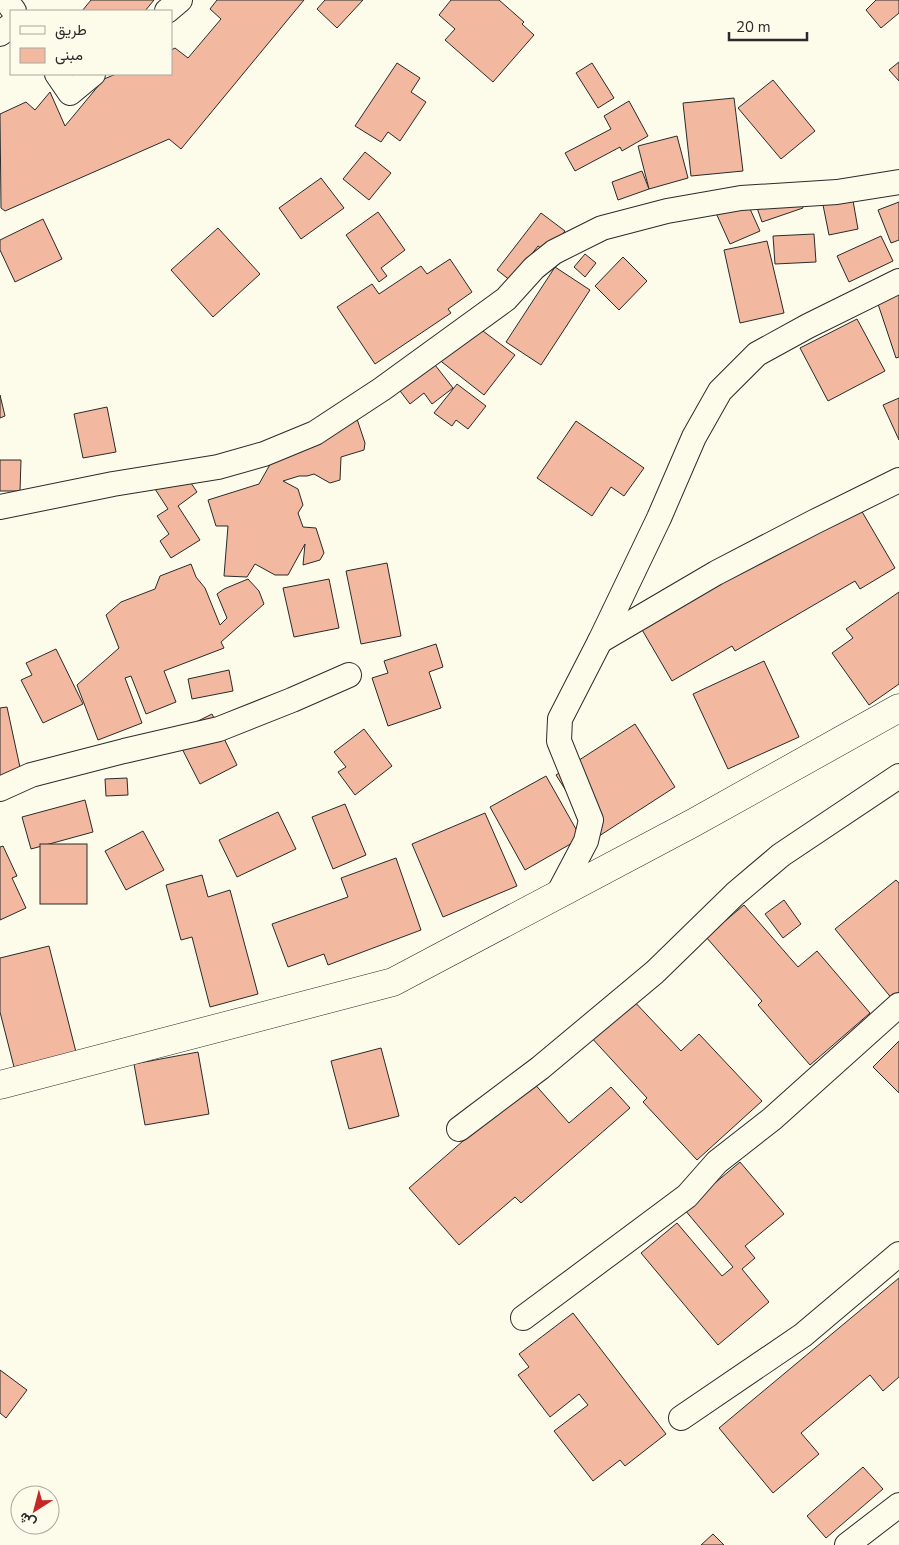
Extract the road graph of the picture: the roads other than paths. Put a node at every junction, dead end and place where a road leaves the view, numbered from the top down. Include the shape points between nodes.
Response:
1 (180, 0) edge
2 (168, 10) edge
3 (10, 26) edge
4 (0, 34) edge
5 (58, 75) edge
6 (92, 75) edge
7 (899, 182) edge
8 (899, 281) edge
9 (899, 480) edge
10 (0, 507) edge
11 (600, 641) junction
12 (349, 675) dead end
13 (899, 708) edge
14 (899, 776) edge
15 (0, 789) edge
16 (558, 894) junction
17 (899, 1005) edge
18 (0, 1084) edge
19 (459, 1129) dead end
20 (899, 1254) edge
21 (523, 1318) dead end
22 (681, 1418) dead end
23 (899, 1505) edge
24 (847, 1545) edge

1 - 2 street
3 - 4 street
5 - 6 street via 70,93
7 - 10 street via 837,192 741,198 667,210 602,228 554,252 534,268 506,299 316,433 264,454 218,467
8 - 11 street via 757,354 720,391 694,436
9 - 11 street via 716,573
11 - 16 street via 560,719 559,741 591,820 586,841
12 - 15 street via 218,730 32,774
13 - 16 main road
14 - 19 street via 782,855 735,894 655,972 540,1068
16 - 18 main road via 393,982
17 - 21 street via 772,1119 717,1162 687,1196
20 - 22 street via 803,1335
23 - 24 street

